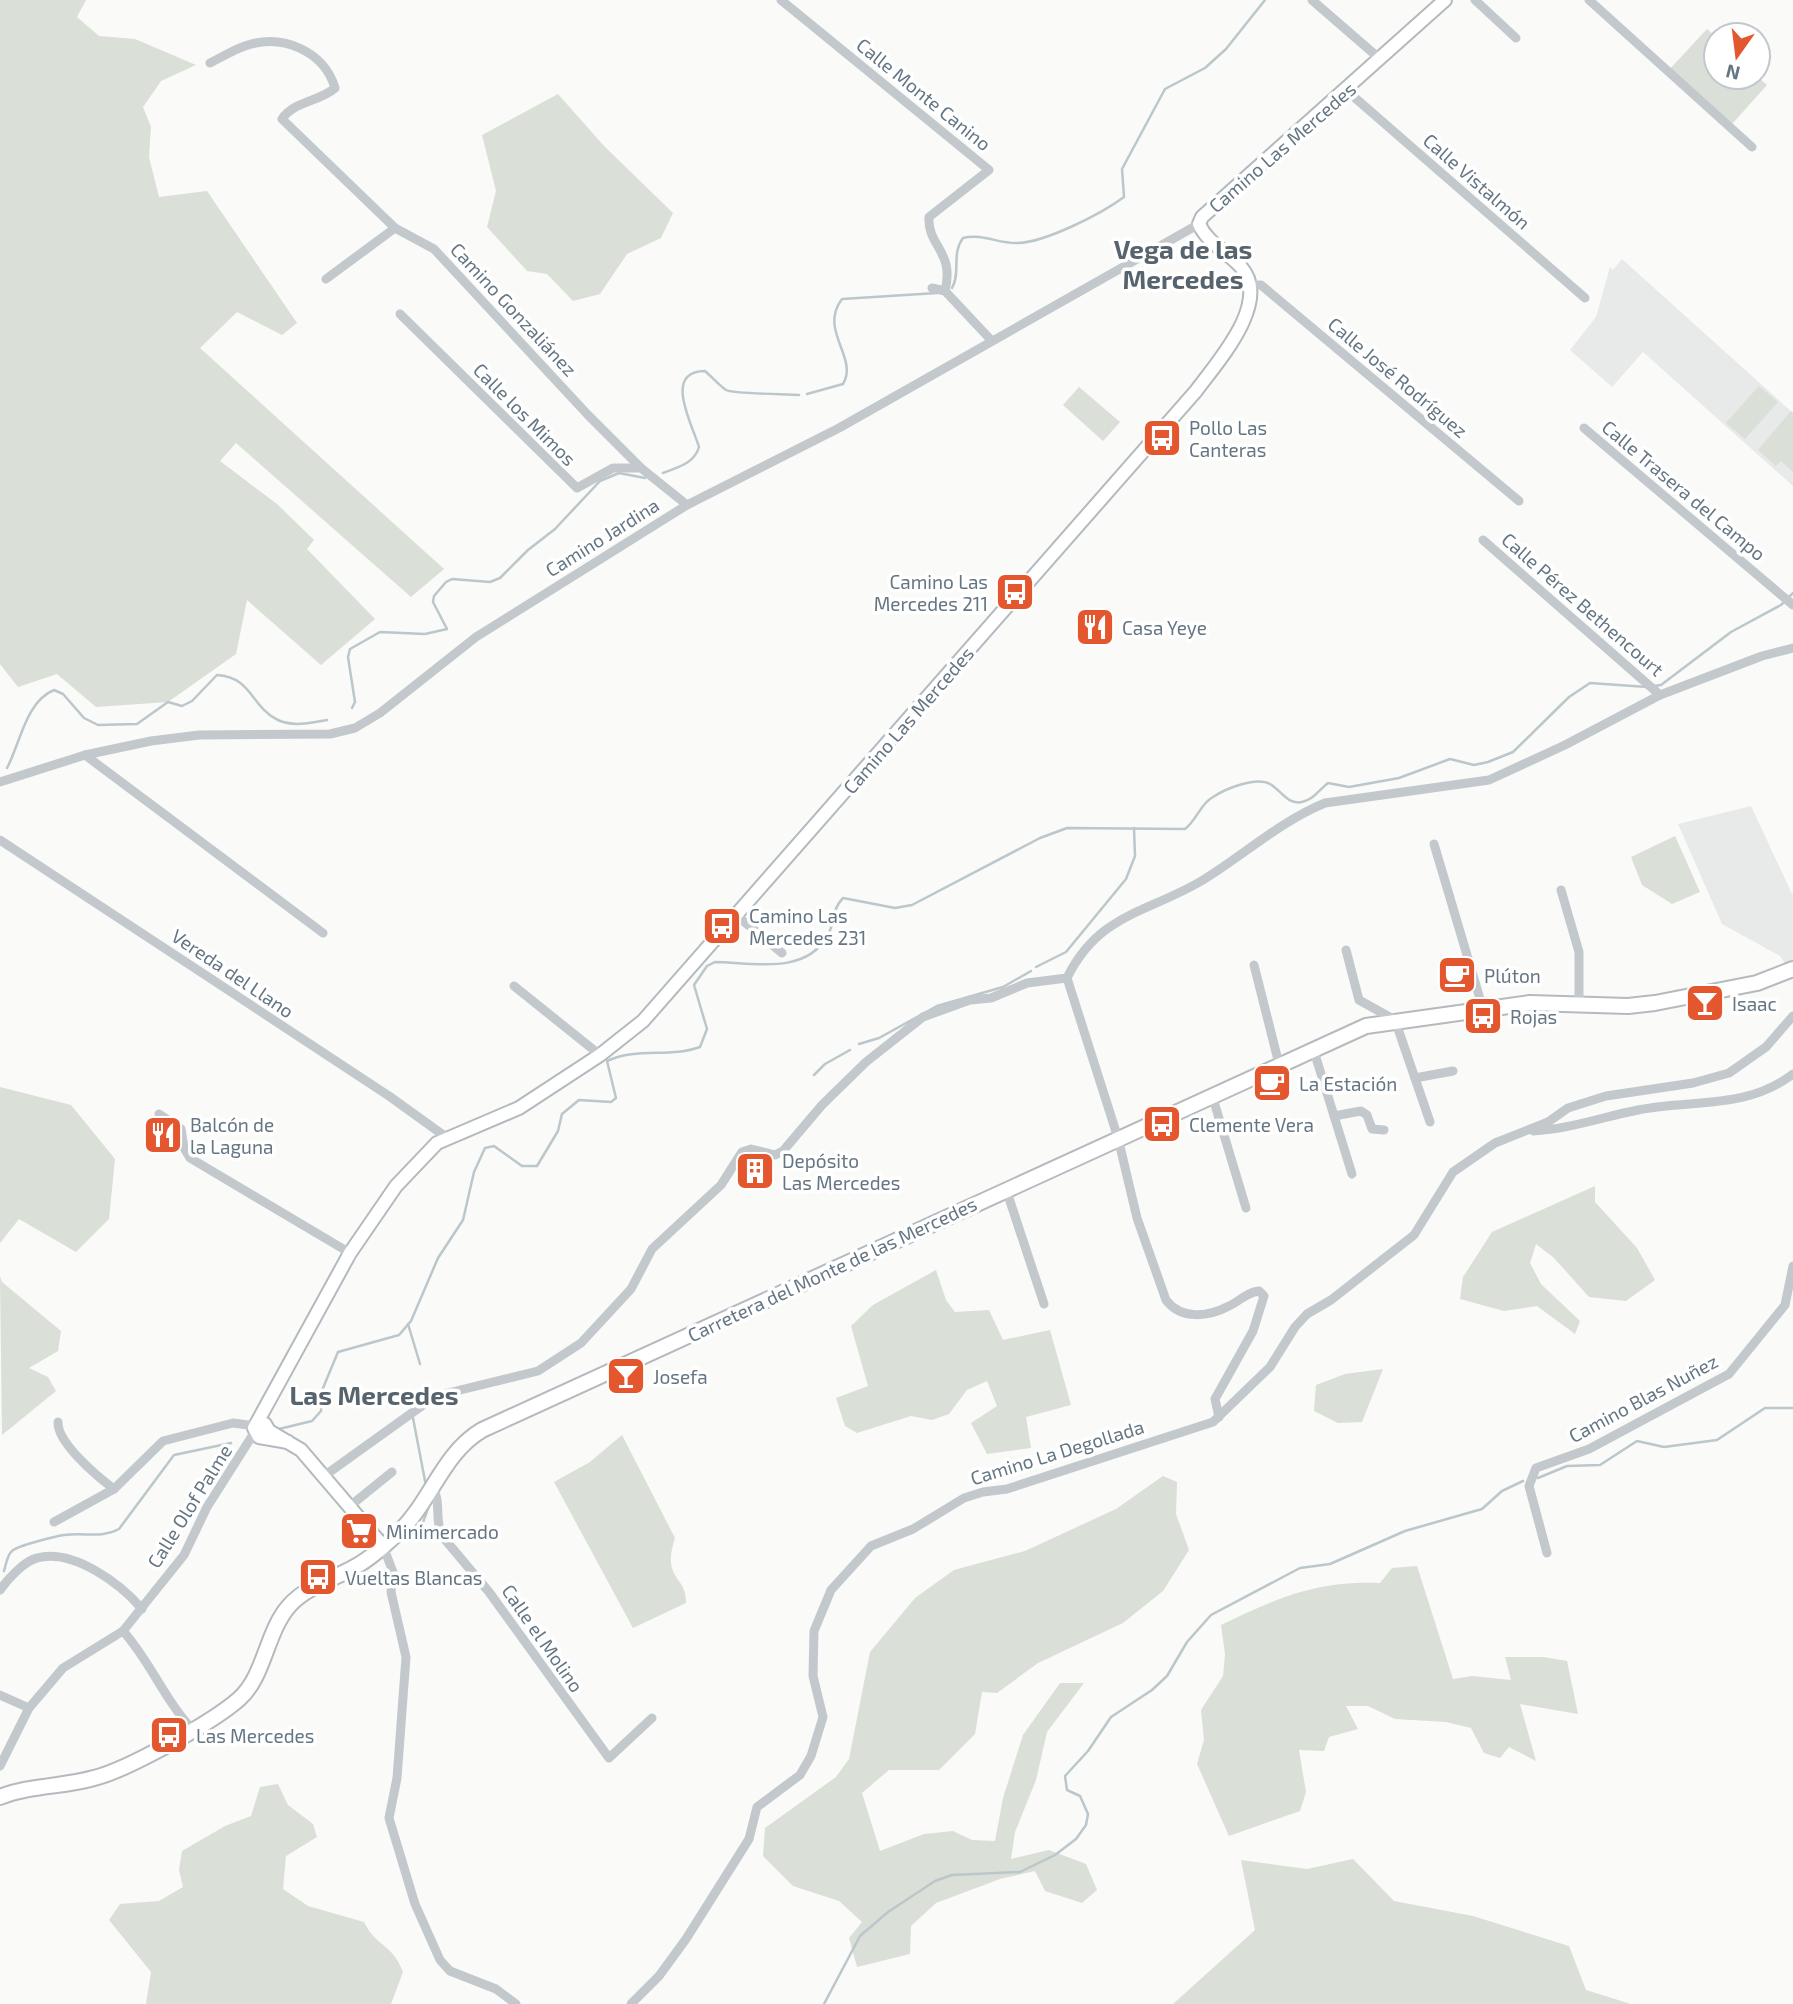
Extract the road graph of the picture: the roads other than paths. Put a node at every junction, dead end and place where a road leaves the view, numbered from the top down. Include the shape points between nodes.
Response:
1 (781, 0) edge
2 (1312, 0) edge
3 (1445, 0) edge
4 (1475, 0) edge
5 (1589, 0) edge
6 (1516, 38) dead end
7 (1380, 59) junction
8 (210, 63) dead end
9 (1346, 90) junction
10 (1752, 147) dead end
11 (1199, 225) junction
12 (395, 228) junction
13 (326, 279) dead end
14 (1252, 285) junction
15 (932, 288) dead end
16 (945, 291) junction
17 (1585, 298) dead end
18 (400, 314) dead end
19 (991, 340) junction
20 (1584, 428) dead end
21 (641, 468) junction
22 (1520, 501) dead end
23 (687, 505) junction
24 (1483, 540) dead end
25 (1789, 602) edge
26 (1793, 648) edge
27 (1655, 690) junction
28 (85, 755) junction
29 (0, 782) edge
30 (0, 840) edge
31 (1434, 844) dead end
32 (1561, 890) dead end
33 (736, 915) junction
34 (323, 933) dead end
35 (1346, 950) dead end
36 (782, 953) dead end
37 (1254, 965) dead end
38 (1793, 969) edge
39 (1067, 978) junction
40 (514, 986) dead end
41 (1579, 1004) junction
42 (1483, 1009) junction
43 (1793, 1016) edge
44 (1395, 1020) junction
45 (1313, 1048) junction
46 (600, 1055) junction
47 (1279, 1064) junction
48 (1453, 1071) dead end
49 (1793, 1074) edge
50 (1415, 1078) junction
51 (1212, 1095) junction
52 (159, 1114) dead end
53 (1334, 1116) junction
54 (1430, 1122) dead end
55 (1384, 1130) dead end
56 (1528, 1130) junction
57 (446, 1137) junction
58 (1118, 1138) junction
59 (1352, 1174) dead end
60 (1006, 1189) junction
61 (1247, 1208) dead end
62 (350, 1253) junction
63 (1793, 1266) edge
64 (1044, 1304) dead end
65 (1219, 1417) junction
66 (58, 1422) dead end
67 (260, 1430) junction
68 (392, 1472) dead end
69 (324, 1476) junction
70 (432, 1486) junction
71 (114, 1489) junction
72 (350, 1506) junction
73 (54, 1522) dead end
74 (383, 1546) junction
75 (1547, 1553) dead end
76 (1, 1587) edge
77 (142, 1609) junction
78 (123, 1630) junction
79 (0, 1695) edge
80 (29, 1708) junction
81 (652, 1718) dead end
82 (192, 1729) junction
83 (0, 1766) edge
84 (0, 1797) edge
85 (516, 2004) edge
86 (631, 2004) edge

1 - 16 street, Calle Monte Canino via 989,170 929,217 928,228 950,273
2 - 7 street
3 - 7 main road, Camino Las Mercedes
4 - 6 street
5 - 10 street
7 - 9 main road, Camino Las Mercedes
8 - 12 street, Camino Gonzaliánez via 247,45 296,45 307,50 332,78 335,88 325,97 289,109 282,119
9 - 11 main road, Camino Las Mercedes via 1202,217
9 - 17 street, Calle Vistalmón
11 - 14 main road, Camino Las Mercedes via 1202,233 1242,267
11 - 19 street, Camino Jardina
12 - 13 street
12 - 21 street, Camino Gonzaliánez via 435,249
14 - 22 street, Calle José Rodríguez via 1261,285
14 - 33 main road, Camino Las Mercedes via 1253,300 1244,318 1196,391
15 - 16 street
16 - 19 street
18 - 21 street, Calle los Mimos via 577,488 613,468
19 - 23 street, Camino Jardina via 839,428
20 - 25 street, Calle Trasera del Campo
21 - 23 street, Camino Gonzaliánez
23 - 28 street, Camino Jardina via 476,637 355,728 330,734 199,735
24 - 27 street, Calle Pérez Bethencourt
26 - 27 street
27 - 39 street via 1565,745 1489,780 1325,803 1305,811 1205,879 1112,924 1078,957
28 - 29 street, Camino Jardina
28 - 34 street
30 - 57 street, Vereda del Llano
31 - 42 street
32 - 41 street via 1579,952
33 - 36 street
33 - 46 main road, Camino Las Mercedes via 643,1021
35 - 44 street via 1359,1000
37 - 47 street
38 - 41 main road, Carretera del Monte de las Mercedes via 1757,983 1655,1003
39 - 58 street
39 - 69 street via 1027,983 923,1017 866,1062 783,1151 775,1155 751,1149 742,1152 721,1185 652,1249 631,1289 580,1343 538,1371 448,1393 423,1405
40 - 46 street
41 - 42 main road, Carretera del Monte de las Mercedes via 1530,1003
42 - 44 main road, Carretera del Monte de las Mercedes
43 - 56 street via 1766,1047 1729,1073 1606,1096 1568,1108
44 - 45 main road, Carretera del Monte de las Mercedes via 1366,1026
44 - 50 street
45 - 47 main road, Carretera del Monte de las Mercedes
45 - 53 street
46 - 57 main road, Camino Las Mercedes via 519,1108
47 - 51 main road, Carretera del Monte de las Mercedes
48 - 50 street
49 - 56 street via 1773,1088 1739,1100 1640,1110 1581,1126
50 - 54 street
51 - 58 main road, Carretera del Monte de las Mercedes
51 - 61 street
52 - 62 street via 181,1129 190,1158
53 - 55 street via 1361,1111 1372,1129
53 - 59 street
56 - 65 street via 1495,1143 1453,1172 1415,1235 1307,1314 1270,1367
57 - 62 main road, Camino Las Mercedes via 396,1186
58 - 60 main road, Carretera del Monte de las Mercedes
58 - 65 street via 1137,1218 1173,1310 1196,1315 1227,1307 1252,1291 1264,1296 1253,1331 1215,1399
60 - 64 street
60 - 70 main road, Carretera del Monte de las Mercedes via 482,1430 466,1440
62 - 67 main road, Camino Las Mercedes via 281,1384 263,1409
63 - 75 street, Camino Blas Nuñez via 1785,1305 1729,1374 1589,1449 1536,1468 1529,1486
65 - 86 street, Camino La Degollada via 1007,1489 964,1499 864,1551 831,1590 814,1631 813,1676 823,1717 811,1756 800,1774 757,1807 750,1839 686,1940
66 - 71 street via 72,1450
67 - 69 main road via 299,1448
67 - 71 street via 236,1423 163,1441
67 - 77 street, Calle Olof Palme via 207,1507 184,1555
68 - 72 street
69 - 72 main road
70 - 74 main road, Carretera del Monte de las Mercedes via 406,1524
70 - 81 street, Calle el Molino via 442,1536 489,1592 609,1758
71 - 73 street
72 - 74 main road
74 - 82 main road, Carretera del Monte de las Mercedes via 355,1567 297,1597 281,1618 241,1697
74 - 85 street via 393,1572 391,1592 406,1657 397,1778 389,1818 415,1904 440,1960 450,1971 496,1989
76 - 77 street via 36,1558 61,1559 111,1578
77 - 78 street, Calle Olof Palme
78 - 80 street, Calle Olof Palme via 63,1668
78 - 82 street via 140,1650 173,1708
79 - 80 street
80 - 83 street, Calle Olof Palme
82 - 84 main road, Carretera del Monte de las Mercedes via 93,1779

